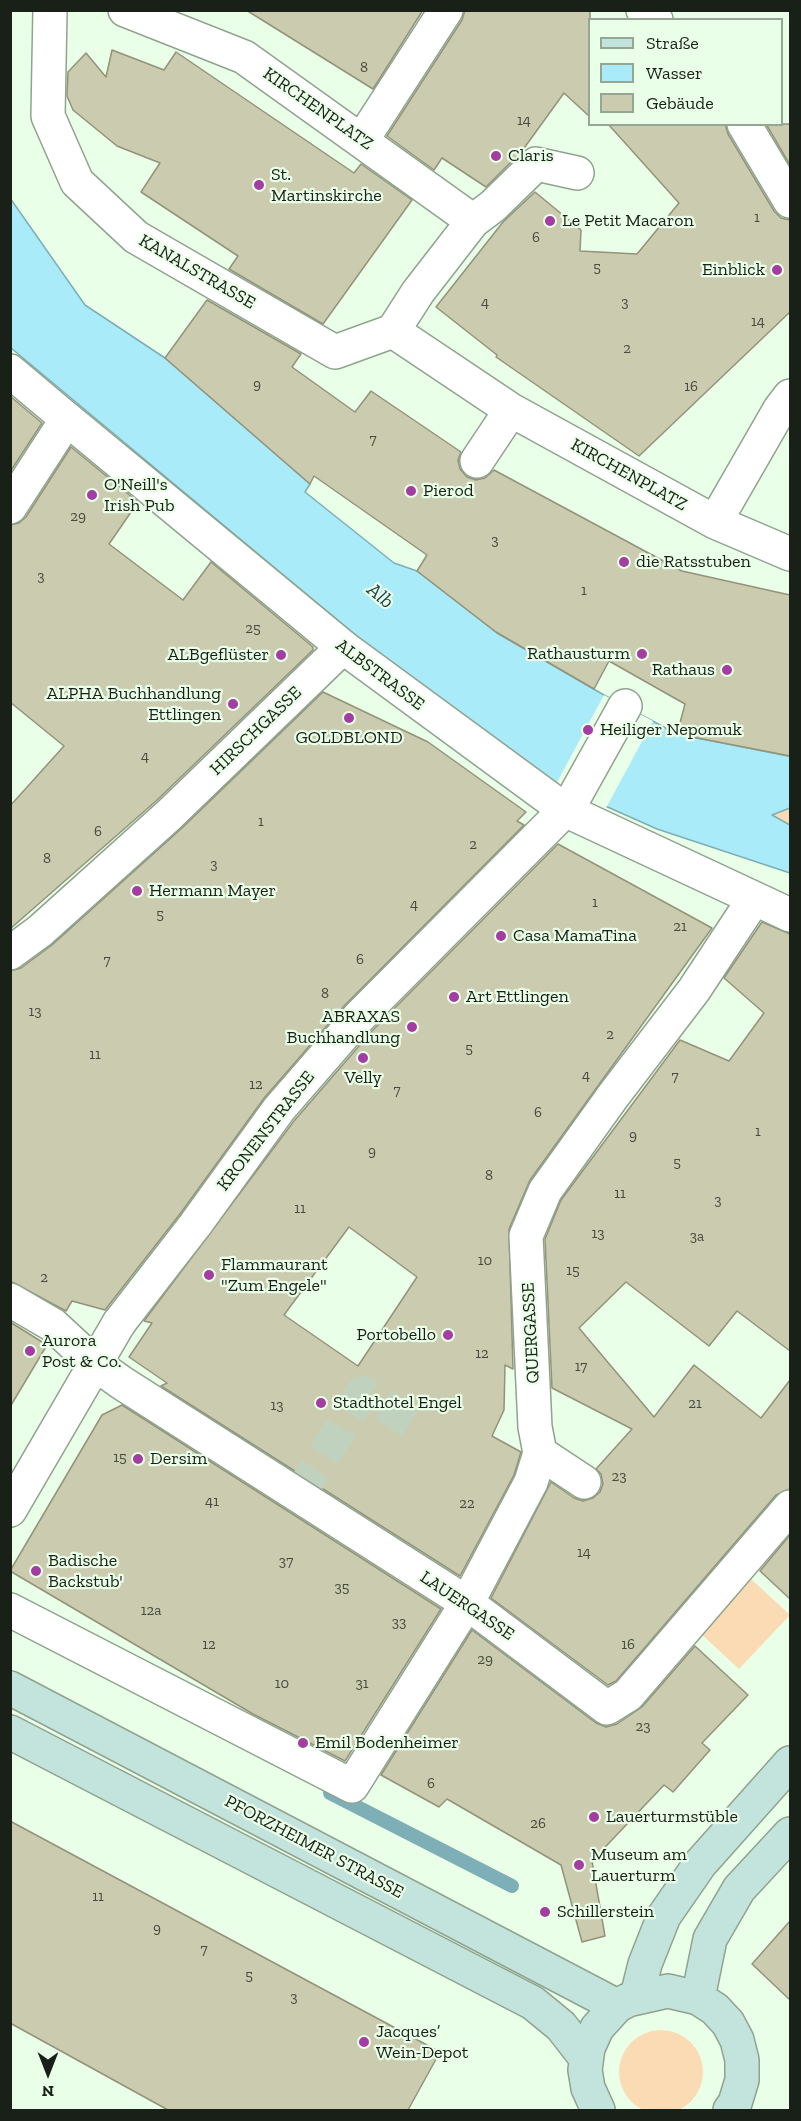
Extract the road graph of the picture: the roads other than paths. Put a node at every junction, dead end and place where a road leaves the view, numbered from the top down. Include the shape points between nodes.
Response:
1 (50, 10) edge
2 (125, 10) edge
3 (446, 10) edge
4 (745, 126) edge
5 (362, 140) junction
6 (577, 174) dead end
7 (790, 201) edge
8 (473, 221) junction
9 (393, 331) junction
10 (10, 370) edge
11 (790, 396) edge
12 (511, 410) junction
13 (67, 419) junction
14 (477, 462) dead end
15 (10, 507) edge
16 (716, 522) junction
17 (790, 554) edge
18 (343, 647) junction
19 (625, 706) dead end
20 (571, 802) junction
21 (753, 899) junction
22 (790, 915) edge
23 (10, 952) edge
24 (10, 1300) edge
25 (94, 1363) junction
26 (540, 1453) junction
27 (584, 1482) dead end
28 (790, 1507) edge
29 (10, 1510) edge
30 (467, 1604) junction
31 (10, 1610) edge
32 (10, 1688) edge
33 (10, 1732) edge
34 (790, 1763) edge
35 (790, 1834) edge
36 (698, 1998) junction
37 (627, 2001) junction
38 (586, 2058) junction
39 (740, 2108) edge
40 (598, 2110) edge

1 - 9 street, KANALSTRASSE via 48,116 77,182 136,237 335,352
2 - 5 street, KIRCHENPLATZ via 244,57
3 - 5 street
4 - 7 street
5 - 8 street, KIRCHENPLATZ
6 - 8 street via 536,164
8 - 9 street
9 - 12 street, KIRCHENPLATZ
10 - 13 street, ALBSTRASSE
11 - 16 street
12 - 14 street
12 - 16 street, KIRCHENPLATZ
13 - 15 street
13 - 18 street, ALBSTRASSE
16 - 17 street, KIRCHENPLATZ
18 - 20 street, ALBSTRASSE
18 - 23 street, HIRSCHGASSE via 161,808 40,931
19 - 20 street, KRONENSTRASSE
20 - 21 street, ALBSTRASSE
20 - 25 street, KRONENSTRASSE via 358,1017 279,1109 119,1323
21 - 22 street, ALBSTRASSE
21 - 26 street, QUERGASSE via 694,990 545,1191 526,1236 535,1427
24 - 25 street, LAUERGASSE via 53,1325
25 - 29 street, KRONENSTRASSE
25 - 30 street, LAUERGASSE
26 - 27 street
26 - 30 street, QUERGASSE via 531,1482
28 - 30 street, LAUERGASSE via 628,1695 608,1708
30 - 31 street, QUERGASSE via 352,1786
32 - 37 main road, PFORZHEIMER STRASSE
33 - 38 main road, PFORZHEIMER STRASSE via 533,2003 561,2026
34 - 37 main road via 700,1864 664,1916
35 - 36 main road via 739,1889 710,1939
36 - 37 main road via 668,1990
36 - 39 main road via 728,2023 737,2040 742,2060
37 - 38 main road via 597,2028
38 - 40 main road via 588,2088

